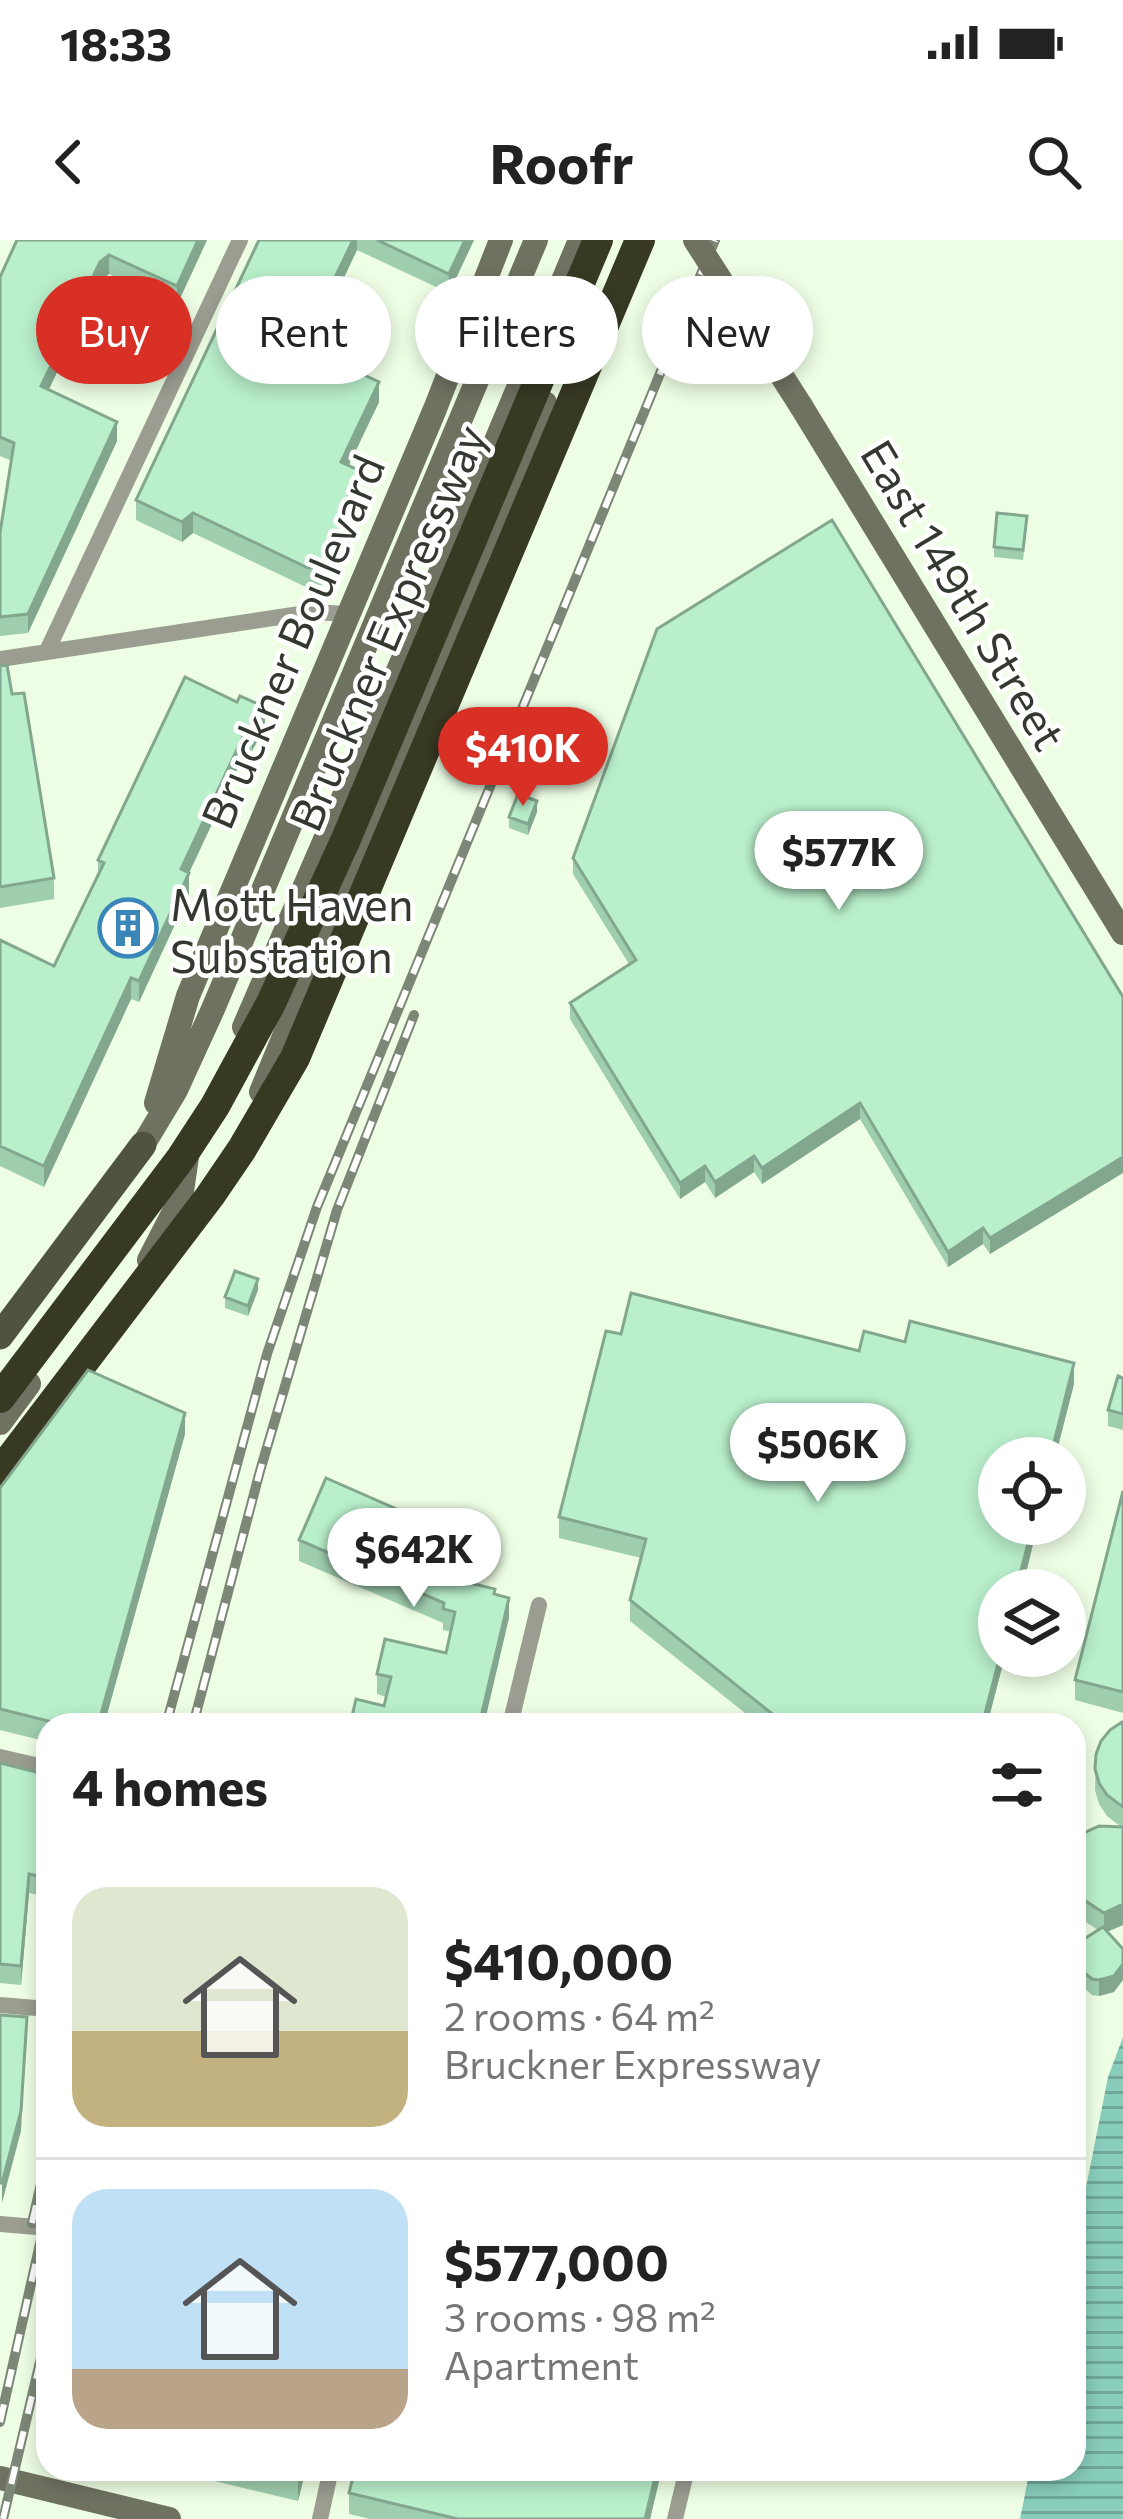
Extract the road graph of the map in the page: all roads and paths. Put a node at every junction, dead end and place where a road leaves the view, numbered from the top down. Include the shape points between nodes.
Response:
1 (239, 240) edge
2 (501, 240) edge
3 (536, 240) edge
4 (580, 240) edge
5 (598, 240) edge
6 (612, 240) edge
7 (640, 240) edge
8 (695, 240) edge
9 (347, 614) junction
10 (47, 651) junction
11 (0, 659) edge
12 (414, 723) junction
13 (327, 834) junction
14 (1123, 933) edge
15 (143, 1145) junction
16 (188, 1157) junction
17 (148, 1262) junction
18 (0, 1336) edge
19 (0, 1398) edge
20 (0, 1423) edge
21 (0, 1459) edge
22 (0, 1472) edge
23 (539, 1605) dead end
24 (513, 1713) edge
25 (0, 1756) edge
26 (36, 1765) edge
27 (0, 2006) edge
28 (36, 2008) edge
29 (0, 2224) edge
30 (36, 2227) edge
31 (0, 2478) edge
32 (329, 2481) edge
33 (684, 2481) edge
34 (169, 2519) edge
35 (320, 2519) edge
36 (675, 2519) edge

1 - 10 street
2 - 9 main road, Bruckner Boulevard
3 - 15 main road, Bruckner Boulevard via 213,1009
4 - 13 main road
5 - 19 highway, Bruckner Expressway, bridge via 271,1003 181,1158
6 - 12 main road
7 - 22 highway, Bruckner Expressway via 295,1058 210,1196
8 - 14 main road, East 149th Street, bridge
9 - 10 street via 313,612
9 - 15 main road, Bruckner Boulevard via 188,996
10 - 11 street
12 - 13 main road
12 - 17 main road via 257,1101
13 - 16 main road
15 - 18 main road, Bruckner Boulevard
16 - 17 main road via 181,1198
16 - 20 main road via 149,1225
17 - 21 main road
23 - 24 street
25 - 26 street
27 - 28 street
29 - 30 street
31 - 34 main road
32 - 35 street
33 - 36 street

